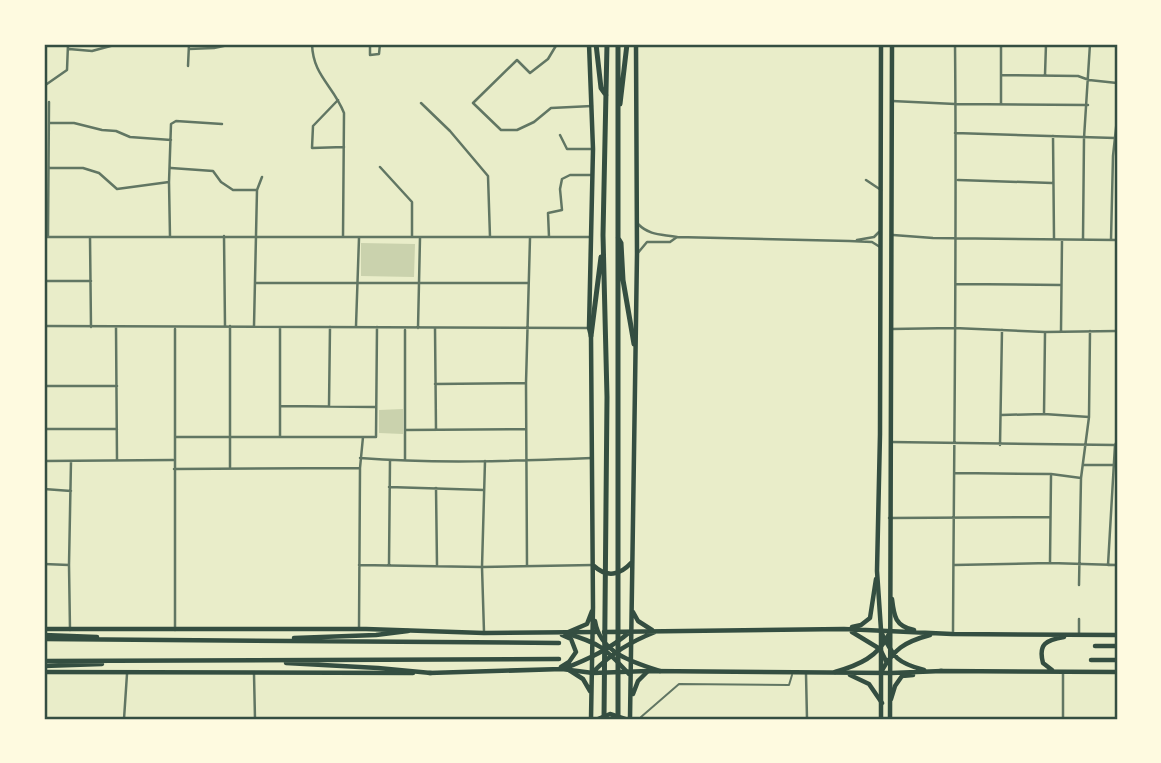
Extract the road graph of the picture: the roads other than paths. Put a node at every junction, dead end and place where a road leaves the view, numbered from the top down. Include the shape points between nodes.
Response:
1 (68, 44) edge
2 (118, 44) edge
3 (189, 44) edge
4 (233, 44) edge
5 (312, 44) edge
6 (370, 44) edge
7 (380, 44) edge
8 (557, 44) edge
9 (589, 44) edge
10 (596, 44) edge
11 (607, 44) edge
12 (618, 44) edge
13 (627, 44) edge
14 (636, 44) edge
15 (881, 44) edge
16 (892, 44) edge
17 (955, 44) edge
18 (1001, 44) edge
19 (1046, 44) edge
20 (1090, 44) edge
21 (68, 49) junction
22 (189, 49) junction
23 (188, 66) dead end
24 (1002, 75) junction
25 (1045, 75) junction
26 (1088, 80) junction
27 (1117, 83) edge
28 (44, 86) edge
29 (607, 96) junction
30 (338, 100) junction
31 (891, 101) junction
32 (49, 102) dead end
33 (421, 103) dead end
34 (955, 104) junction
35 (1002, 104) junction
36 (1088, 105) junction
37 (592, 106) junction
38 (619, 107) junction
39 (1117, 118) edge
40 (49, 123) junction
41 (222, 124) dead end
42 (1117, 128) edge
43 (955, 133) junction
44 (560, 135) dead end
45 (1054, 135) junction
46 (46, 137) edge
47 (1084, 138) junction
48 (1115, 138) junction
49 (171, 140) junction
50 (344, 147) junction
51 (593, 149) junction
52 (1115, 156) edge
53 (380, 167) dead end
54 (50, 168) junction
55 (170, 168) junction
56 (592, 175) junction
57 (262, 177) dead end
58 (866, 180) dead end
59 (957, 180) junction
60 (44, 182) edge
61 (50, 182) junction
62 (169, 182) junction
63 (1052, 183) junction
64 (257, 190) junction
65 (881, 190) junction
66 (637, 223) junction
67 (881, 229) junction
68 (892, 235) junction
69 (224, 236) junction
70 (256, 236) junction
71 (46, 237) edge
72 (90, 237) junction
73 (170, 237) junction
74 (343, 237) junction
75 (412, 237) junction
76 (490, 237) junction
77 (549, 237) junction
78 (591, 237) junction
79 (617, 237) junction
80 (677, 237) junction
81 (955, 237) junction
82 (359, 238) junction
83 (420, 238) junction
84 (530, 238) junction
85 (1054, 238) junction
86 (1062, 239) junction
87 (1083, 239) junction
88 (604, 240) junction
89 (1111, 240) junction
90 (1117, 240) edge
91 (849, 241) junction
92 (880, 247) junction
93 (637, 254) junction
94 (44, 281) edge
95 (91, 281) junction
96 (356, 282) junction
97 (419, 282) junction
98 (255, 283) junction
99 (528, 283) junction
100 (954, 284) junction
101 (1061, 285) junction
102 (44, 326) edge
103 (225, 326) junction
104 (254, 326) junction
105 (356, 326) junction
106 (92, 327) junction
107 (116, 327) junction
108 (230, 327) junction
109 (330, 327) junction
110 (377, 327) junction
111 (527, 327) junction
112 (175, 328) junction
113 (280, 328) junction
114 (405, 328) junction
115 (418, 328) junction
116 (435, 328) junction
117 (589, 328) junction
118 (954, 328) junction
119 (891, 329) junction
120 (1002, 330) junction
121 (1061, 331) junction
122 (1090, 331) junction
123 (1117, 331) edge
124 (1045, 332) junction
125 (591, 336) junction
126 (634, 344) junction
127 (526, 383) junction
128 (435, 384) junction
129 (44, 386) edge
130 (117, 386) junction
131 (281, 406) junction
132 (328, 406) junction
133 (376, 407) junction
134 (1044, 414) junction
135 (1001, 415) junction
136 (1088, 417) junction
137 (44, 429) edge
138 (117, 429) junction
139 (526, 429) junction
140 (405, 430) junction
141 (436, 430) junction
142 (229, 436) junction
143 (175, 437) junction
144 (280, 437) junction
145 (363, 437) junction
146 (1117, 441) edge
147 (891, 442) junction
148 (956, 444) junction
149 (1000, 445) junction
150 (1115, 445) junction
151 (1087, 446) junction
152 (360, 458) junction
153 (592, 458) junction
154 (405, 459) junction
155 (117, 460) junction
156 (174, 460) junction
157 (390, 460) junction
158 (527, 460) junction
159 (44, 461) edge
160 (71, 461) junction
161 (485, 461) junction
162 (1084, 465) junction
163 (1115, 465) edge
164 (230, 467) junction
165 (360, 468) junction
166 (174, 469) junction
167 (955, 473) junction
168 (1051, 474) junction
169 (1081, 478) junction
170 (389, 487) junction
171 (436, 488) junction
172 (44, 489) edge
173 (484, 490) junction
174 (71, 491) junction
175 (1110, 496) junction
176 (1117, 496) edge
177 (1050, 517) junction
178 (889, 518) junction
179 (953, 518) junction
180 (631, 563) junction
181 (1050, 563) junction
182 (44, 564) edge
183 (69, 565) junction
184 (359, 565) junction
185 (389, 565) junction
186 (437, 565) junction
187 (593, 565) junction
188 (954, 565) junction
189 (1079, 565) junction
190 (1108, 565) junction
191 (1117, 565) edge
192 (527, 566) junction
193 (482, 567) junction
194 (877, 571) junction
195 (890, 575) junction
196 (1079, 585) dead end
197 (593, 607) junction
198 (632, 610) junction
199 (1079, 619) dead end
200 (44, 629) edge
201 (359, 629) junction
202 (844, 629) junction
203 (70, 630) junction
204 (174, 630) junction
205 (881, 630) junction
206 (408, 631) junction
207 (632, 631) junction
208 (652, 631) junction
209 (658, 631) junction
210 (891, 631) junction
211 (595, 632) junction
212 (484, 633) junction
213 (558, 633) junction
214 (565, 633) junction
215 (953, 633) junction
216 (939, 634) junction
217 (1079, 635) junction
218 (1117, 635) edge
219 (44, 637) edge
220 (264, 640) junction
221 (886, 641) junction
222 (593, 642) junction
223 (631, 642) junction
224 (559, 643) dead end
225 (1095, 646) dead end
226 (1117, 646) edge
227 (608, 649) junction
228 (880, 649) junction
229 (614, 653) junction
230 (891, 654) junction
231 (592, 658) junction
232 (559, 659) dead end
233 (265, 660) junction
234 (1091, 660) dead end
235 (1117, 660) edge
236 (630, 661) junction
237 (886, 662) junction
238 (44, 664) edge
239 (560, 669) junction
240 (569, 670) junction
241 (648, 671) junction
242 (660, 671) junction
243 (793, 671) junction
244 (806, 671) junction
245 (942, 671) junction
246 (1063, 671) junction
247 (44, 672) edge
248 (835, 672) junction
249 (1117, 672) edge
250 (127, 673) junction
251 (254, 673) junction
252 (431, 673) junction
253 (593, 673) junction
254 (881, 673) junction
255 (891, 673) junction
256 (629, 674) junction
257 (590, 691) junction
258 (632, 698) junction
259 (890, 703) junction
260 (882, 704) junction
261 (124, 719) edge
262 (255, 719) edge
263 (591, 719) edge
264 (598, 719) edge
265 (604, 719) edge
266 (618, 719) edge
267 (625, 719) edge
268 (630, 719) edge
269 (641, 719) edge
270 (807, 719) edge
271 (881, 719) edge
272 (890, 719) edge
273 (1062, 719) edge

1 - 21 street
2 - 21 street via 92,51
3 - 22 street
4 - 22 street
5 - 30 street via 314,64
6 - 7 street via 370,55 379,54
8 - 37 street via 548,59 530,73 517,60 473,103 501,130 517,130 551,108
9 - 37 main road
10 - 29 highway via 601,88
11 - 29 highway
12 - 38 highway
13 - 38 highway
14 - 66 main road
15 - 65 main road
16 - 31 main road
17 - 34 street
18 - 24 street
19 - 25 street
20 - 26 street
21 - 28 street via 67,71
22 - 23 street
24 - 25 street
24 - 35 street
25 - 26 street
26 - 27 street
26 - 36 street
29 - 88 highway
30 - 50 street via 344,113
30 - 50 street via 313,126 312,148
31 - 34 street
31 - 68 main road
32 - 40 street
33 - 76 street via 488,176
34 - 35 street
34 - 43 street
35 - 36 street
36 - 47 street
37 - 51 main road
38 - 79 highway
39 - 42 street
40 - 46 street
40 - 49 street
41 - 49 street via 173,122
42 - 48 street
43 - 45 street
43 - 59 street
44 - 51 street via 567,149
45 - 47 street
45 - 63 street
46 - 54 street
47 - 48 street
47 - 87 street
48 - 52 street
49 - 55 street
50 - 74 street
51 - 56 main road
52 - 89 street
53 - 75 street via 412,202
54 - 61 street
54 - 62 street via 83,167 99,173 117,189
55 - 62 street
55 - 64 street via 213,171 233,190
56 - 77 street via 562,179 562,211 548,213
56 - 78 main road
57 - 64 street
58 - 65 street
59 - 63 street
59 - 81 street
60 - 61 street
61 - 71 street
62 - 73 street
63 - 85 street
64 - 70 street
65 - 67 main road
66 - 80 street via 650,233
66 - 93 main road
67 - 91 street via 874,237
67 - 92 main road
68 - 81 street
68 - 119 main road
69 - 70 street
69 - 73 street
69 - 103 street
70 - 74 street
70 - 98 street
71 - 72 street
72 - 73 street
72 - 95 street
74 - 82 street
75 - 82 street
75 - 83 street
76 - 83 street
76 - 84 street
77 - 78 street
77 - 84 street
78 - 117 main road
79 - 126 highway
79 - 266 highway
80 - 91 street
80 - 93 street via 670,242 647,242
81 - 85 street
81 - 100 street
82 - 96 street
83 - 97 street
84 - 99 street
85 - 86 street
86 - 87 street
86 - 101 street
87 - 89 street
88 - 125 highway
88 - 265 highway
89 - 90 street
91 - 92 street
92 - 194 main road
93 - 126 main road
94 - 95 street
95 - 106 street
96 - 97 street
96 - 98 street
96 - 105 street
97 - 99 street
97 - 115 street
98 - 104 street
99 - 111 street
100 - 101 street
100 - 118 street
101 - 121 street
102 - 106 street
103 - 108 street
103 - 112 street
104 - 108 street
104 - 113 street
105 - 109 street
105 - 110 street
106 - 107 street
107 - 112 street
107 - 130 street
108 - 142 street
109 - 113 street
109 - 132 street
110 - 114 street
110 - 133 street
111 - 116 street
111 - 117 street
111 - 127 street
112 - 143 street
113 - 131 street
114 - 115 street
114 - 140 street
115 - 116 street
116 - 128 street
117 - 125 main road
118 - 119 street
118 - 120 street
118 - 148 street
119 - 147 main road
120 - 124 street
120 - 135 street
121 - 122 street
121 - 124 street
122 - 123 street
122 - 136 street
124 - 134 street
125 - 153 main road
126 - 180 main road
127 - 128 street
127 - 139 street
128 - 141 street
129 - 130 street
130 - 138 street
131 - 132 street
131 - 144 street
132 - 133 street
133 - 145 street via 376,437
134 - 135 street
134 - 136 street
135 - 149 street
136 - 151 street
137 - 138 street
138 - 155 street
139 - 141 street
139 - 158 street
140 - 141 street
140 - 154 street
142 - 143 street
142 - 144 street
142 - 164 street
143 - 156 street
144 - 145 street
145 - 152 street
146 - 150 street
147 - 148 street
147 - 178 main road
148 - 149 street
148 - 167 street
149 - 151 street
150 - 151 street
150 - 163 street
151 - 162 street
152 - 157 street
152 - 165 street
153 - 158 street
153 - 187 main road
154 - 157 street
154 - 161 street
155 - 156 street
155 - 160 street
156 - 166 street
157 - 170 street
158 - 161 street
158 - 192 street
159 - 160 street
160 - 174 street
161 - 173 street
162 - 163 street
162 - 169 street
163 - 175 street
164 - 165 street
164 - 166 street
165 - 184 street
166 - 204 street
167 - 168 street
167 - 179 street
168 - 169 street
168 - 177 street
169 - 189 street
170 - 171 street
170 - 185 street
171 - 173 street
171 - 186 street
172 - 174 street
173 - 193 street
174 - 183 street
175 - 176 street
175 - 190 street
177 - 179 street
177 - 181 street
178 - 179 street
178 - 195 main road
179 - 188 street
180 - 187 main road via 614,574
180 - 198 main road
181 - 188 street
181 - 189 street
182 - 183 street
183 - 203 street
184 - 185 street
184 - 201 street
185 - 186 street
186 - 193 street
187 - 192 street
187 - 197 main road
188 - 215 street
189 - 190 street
189 - 196 street
190 - 191 street
192 - 193 street
193 - 212 street
194 - 202 main road via 870,618
194 - 205 main road
195 - 210 main road
195 - 216 main road via 894,615 900,626
197 - 211 main road
197 - 214 main road via 587,624
198 - 207 main road
198 - 208 main road
199 - 217 street
200 - 203 main road
201 - 204 main road
201 - 206 main road
202 - 205 main road
202 - 209 main road
202 - 228 main road
203 - 204 main road
205 - 210 main road
205 - 221 main road
205 - 228 main road
206 - 212 main road
206 - 220 main road
207 - 208 main road
207 - 211 main road
207 - 223 main road
207 - 227 main road
208 - 209 main road
209 - 223 main road
210 - 216 main road
210 - 221 main road
210 - 230 main road
211 - 214 main road
211 - 222 main road
211 - 227 main road
212 - 213 main road
213 - 214 main road
213 - 239 main road via 571,639 576,652
214 - 222 main road
215 - 216 main road
215 - 217 main road
216 - 230 main road via 915,640
217 - 218 main road
217 - 246 main road via 1051,639 1042,647 1043,663
219 - 220 main road
220 - 224 main road
221 - 228 main road
221 - 230 main road
222 - 227 main road
222 - 231 main road
223 - 229 main road
223 - 236 main road
225 - 226 main road
227 - 229 main road
227 - 231 main road
228 - 237 main road
228 - 248 main road via 856,666
228 - 254 main road
229 - 236 main road
229 - 253 main road
229 - 256 main road
230 - 237 main road
230 - 245 main road via 925,671
230 - 255 main road
231 - 239 main road
231 - 253 main road
232 - 233 main road
233 - 238 main road
233 - 252 main road
234 - 235 main road
236 - 242 main road
236 - 256 main road
237 - 254 main road
237 - 255 main road
239 - 240 main road
239 - 252 main road
240 - 253 main road
240 - 257 main road via 583,679
241 - 242 main road
241 - 256 main road
241 - 258 main road via 638,681
242 - 243 main road
243 - 244 main road
243 - 269 lane via 789,685 679,684
244 - 248 main road
244 - 270 street
245 - 246 main road
245 - 255 main road
245 - 259 main road via 902,676
246 - 249 main road
246 - 273 street
247 - 250 main road
248 - 254 main road
248 - 260 main road via 869,684
250 - 251 main road
250 - 261 street
251 - 252 main road
251 - 262 street
253 - 256 main road
253 - 257 main road
254 - 255 main road
254 - 260 main road
255 - 259 main road
256 - 258 main road
257 - 263 main road
258 - 268 main road
259 - 272 main road
260 - 271 main road
264 - 267 main road via 610,714

